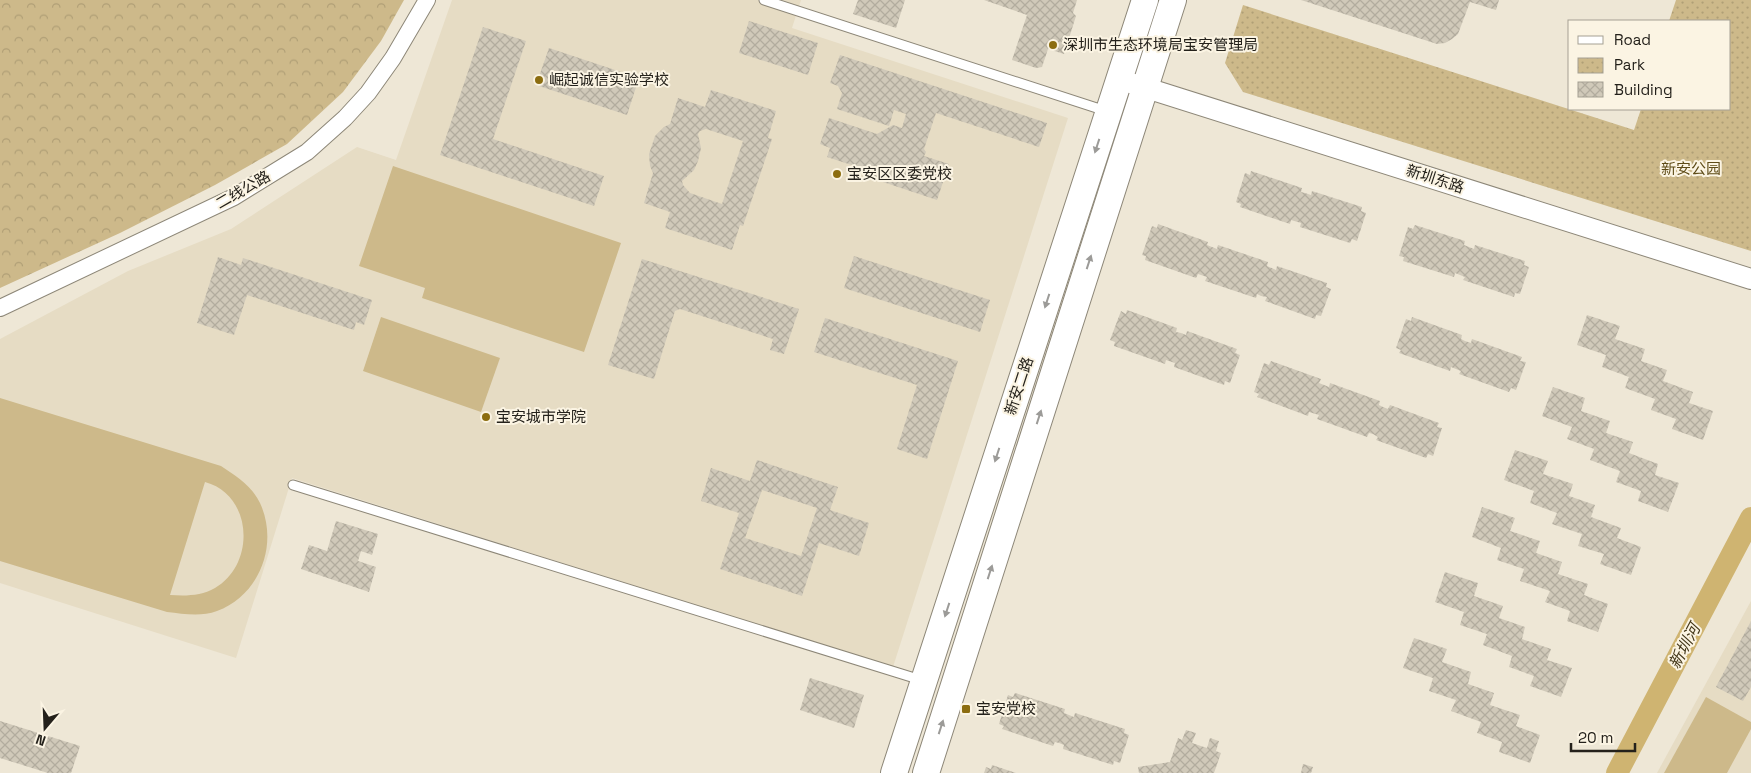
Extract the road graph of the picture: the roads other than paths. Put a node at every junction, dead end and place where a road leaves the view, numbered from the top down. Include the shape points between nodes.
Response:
1 (427, 0) edge
2 (764, 0) edge
3 (1145, 0) edge
4 (1173, 0) edge
5 (1118, 80) junction
6 (1144, 87) junction
7 (1108, 112) junction
8 (1751, 279) edge
9 (0, 308) edge
10 (293, 485) dead end
11 (924, 681) junction
12 (894, 773) edge
13 (926, 773) edge

1 - 9 street, 二线公路 via 368,93 307,152 234,197
2 - 7 lane
3 - 5 main road, 新安二路
4 - 6 main road, 新安二路
5 - 6 street, 新圳东路
5 - 7 main road, 新安二路
6 - 8 street, 新圳东路
13 -> 6 main road, 新安二路
7 -> 11 main road, 新安二路
10 - 11 lane
11 - 12 main road, 新安二路

